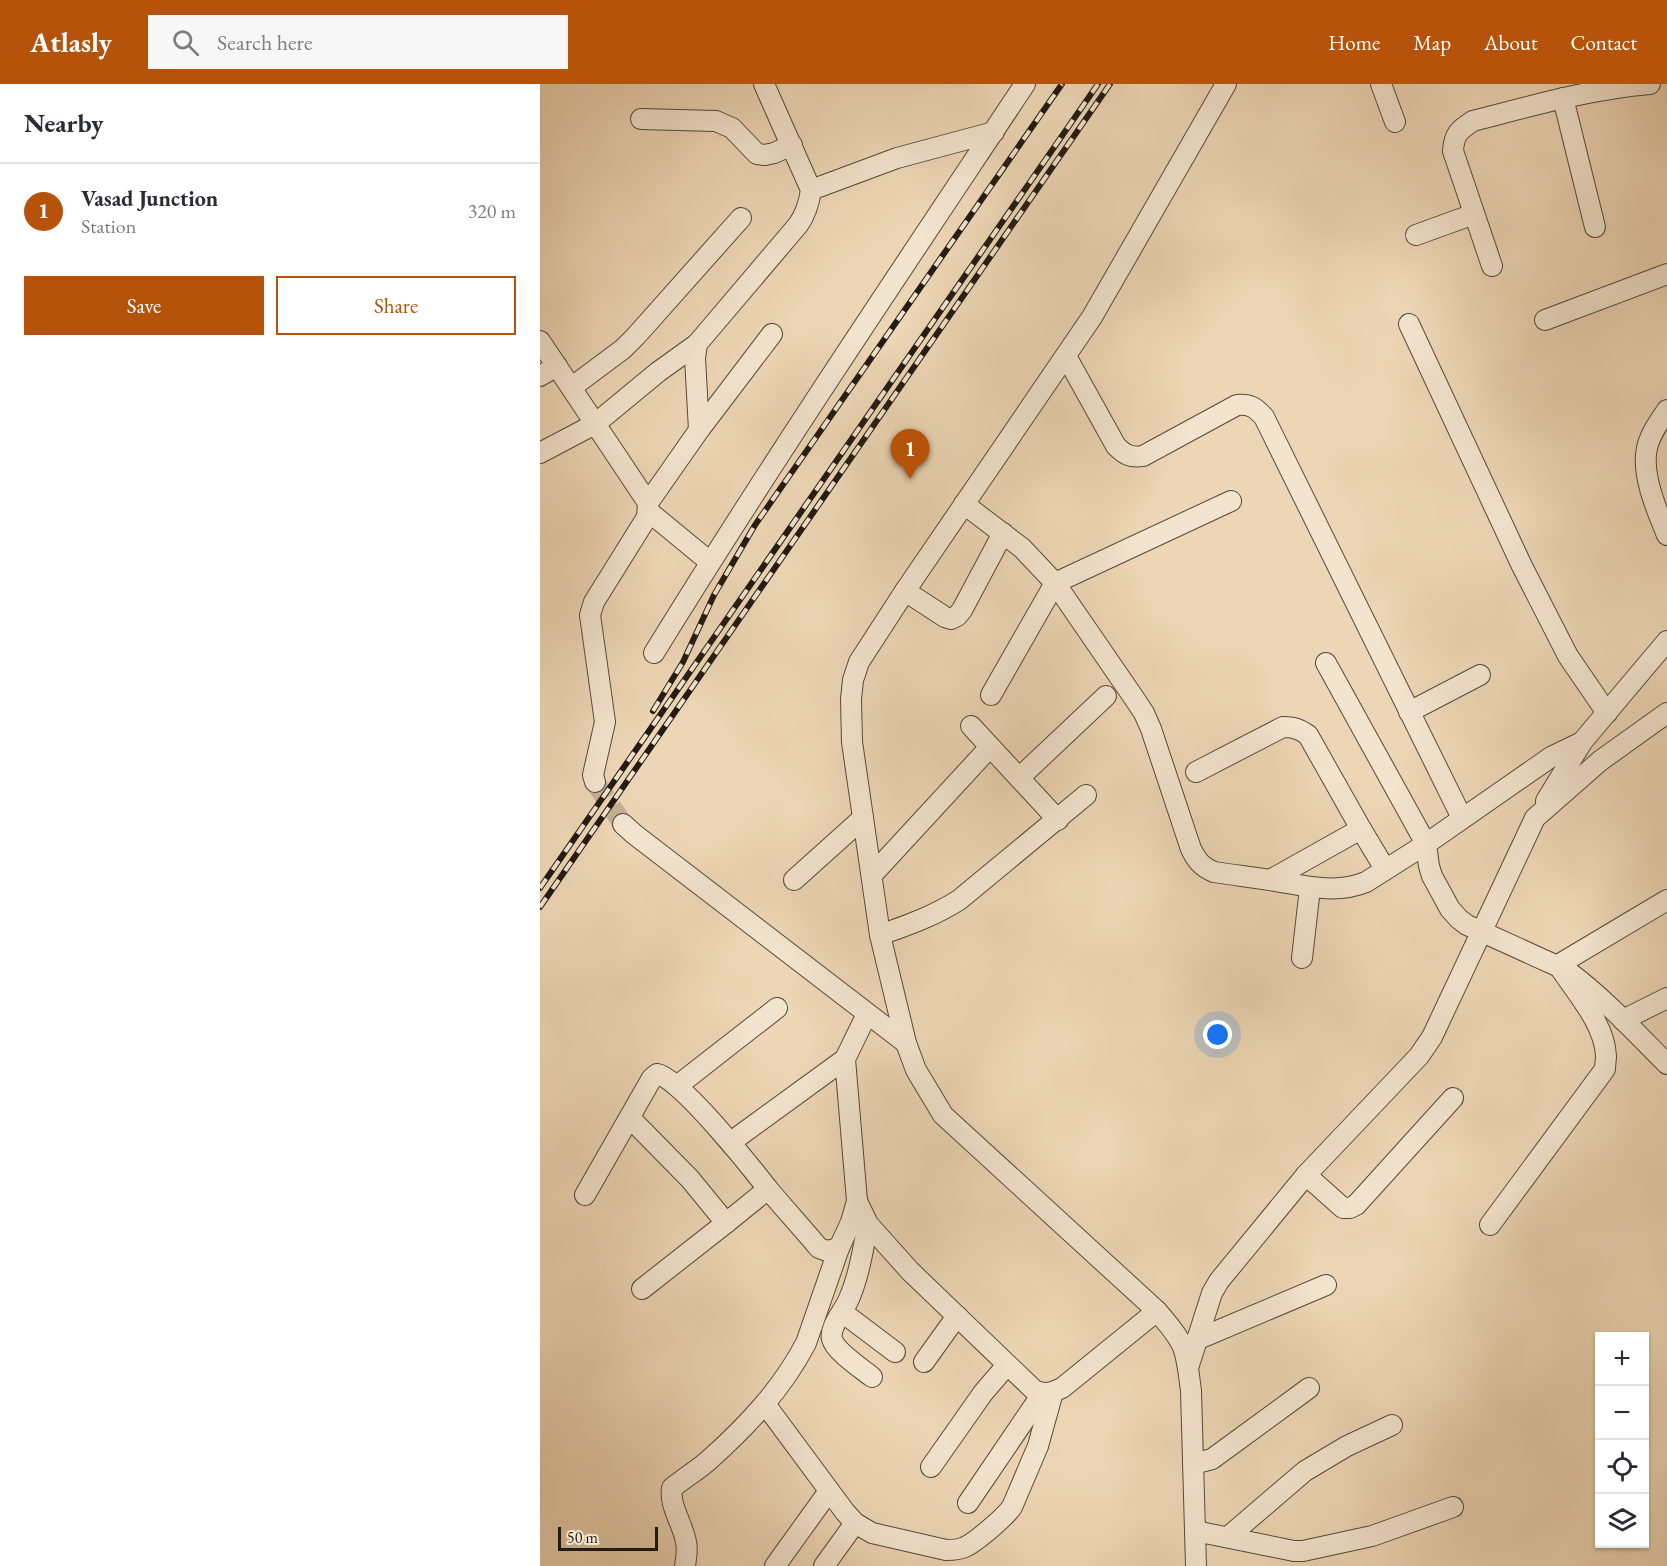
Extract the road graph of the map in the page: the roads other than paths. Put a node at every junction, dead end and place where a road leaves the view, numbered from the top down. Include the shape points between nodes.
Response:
1 (764, 84) edge
2 (1026, 84) edge
3 (1226, 84) edge
4 (1381, 84) edge
5 (1650, 84) edge
6 (1563, 98) junction
7 (641, 119) dead end
8 (1395, 122) dead end
9 (994, 132) junction
10 (792, 145) junction
11 (812, 190) junction
12 (1474, 214) junction
13 (741, 218) dead end
14 (1594, 227) dead end
15 (1416, 235) dead end
16 (1492, 266) dead end
17 (1667, 273) edge
18 (1545, 320) dead end
19 (1409, 324) dead end
20 (772, 334) dead end
21 (540, 342) edge
22 (697, 344) junction
23 (1066, 356) junction
24 (557, 366) junction
25 (540, 376) edge
26 (572, 387) junction
27 (1667, 410) edge
28 (594, 424) junction
29 (699, 430) junction
30 (1660, 430) edge
31 (540, 453) edge
32 (1647, 478) junction
33 (1667, 479) edge
34 (1231, 501) dead end
35 (964, 504) junction
36 (648, 507) junction
37 (1003, 533) junction
38 (1666, 533) edge
39 (710, 562) junction
40 (1055, 584) junction
41 (905, 591) junction
42 (1667, 641) edge
43 (654, 653) dead end
44 (1326, 663) dead end
45 (1480, 675) dead end
46 (991, 695) dead end
47 (1106, 696) dead end
48 (1409, 712) junction
49 (1607, 713) junction
50 (1667, 713) edge
51 (971, 726) dead end
52 (1582, 742) junction
53 (990, 747) junction
54 (1196, 772) dead end
55 (1019, 778) junction
56 (595, 782) tunnel mouth
57 (1086, 795) dead end
58 (863, 818) junction
59 (1462, 818) junction
60 (1535, 818) junction
61 (1058, 820) junction
62 (623, 824) tunnel mouth
63 (1361, 829) junction
64 (1426, 844) junction
65 (1385, 869) junction
66 (872, 875) junction
67 (794, 880) dead end
68 (1270, 880) junction
69 (1310, 888) junction
70 (1667, 900) edge
71 (1482, 931) junction
72 (880, 935) junction
73 (1302, 958) dead end
74 (1558, 965) junction
75 (1667, 998) edge
76 (777, 1008) dead end
77 (867, 1014) junction
78 (1623, 1020) junction
79 (906, 1043) junction
80 (845, 1059) junction
81 (1667, 1064) edge
82 (677, 1086) junction
83 (1453, 1098) dead end
84 (630, 1118) junction
85 (731, 1142) junction
86 (1306, 1175) junction
87 (768, 1189) junction
88 (585, 1195) dead end
89 (857, 1201) junction
90 (726, 1223) junction
91 (868, 1224) junction
92 (1490, 1225) dead end
93 (839, 1248) junction
94 (1326, 1285) dead end
95 (642, 1289) dead end
96 (1157, 1311) junction
97 (842, 1312) junction
98 (957, 1316) junction
99 (1196, 1340) junction
100 (895, 1352) dead end
101 (924, 1362) dead end
102 (1007, 1365) junction
103 (1188, 1368) junction
104 (872, 1377) dead end
105 (1309, 1388) dead end
106 (1047, 1393) junction
107 (765, 1404) junction
108 (1392, 1425) dead end
109 (1193, 1464) junction
110 (931, 1467) dead end
111 (829, 1491) junction
112 (968, 1503) dead end
113 (1453, 1507) dead end
114 (855, 1523) junction
115 (1195, 1530) junction
116 (1228, 1537) junction
117 (686, 1566) edge
118 (774, 1566) edge
119 (824, 1566) edge
120 (1196, 1566) edge

1 - 10 street
2 - 9 street
3 - 23 street
4 - 8 street
5 - 6 street
6 - 12 street via 1473,121 1461,129 1454,139 1453,151
6 - 14 street
7 - 10 street via 716,121 732,128 757,154 774,153
9 - 11 street via 897,158
9 - 39 street
10 - 11 street
11 - 22 street via 798,225
12 - 15 street
12 - 16 street
13 - 26 street via 636,336
17 - 18 street
19 - 49 street via 1522,566 1563,646
20 - 29 street
21 - 24 street
22 - 28 street
22 - 29 street
23 - 35 street
23 - 48 street via 1116,446 1132,458 1143,456 1237,405 1256,408
24 - 25 street
24 - 26 street
26 - 28 street
27 - 30 street
28 - 31 street
28 - 36 street
29 - 36 street
30 - 32 street via 1647,448
32 - 33 street
32 - 38 street
34 - 40 street
35 - 37 street
35 - 41 street
36 - 39 street
36 - 56 street via 647,517 591,609 605,713
37 - 40 street
37 - 41 street via 957,616 945,617
39 - 43 street
40 - 46 street
40 - 68 street via 1144,713 1197,861 1214,872
41 - 58 street via 859,662 853,680 852,742
42 - 49 street
44 - 64 street
45 - 48 street
47 - 55 street
48 - 59 street
49 - 52 street
50 - 60 street via 1600,761
51 - 53 street
52 - 59 street via 1551,757
52 - 60 street
53 - 55 street
53 - 66 street
54 - 63 street via 1283,728 1300,729 1308,735
55 - 61 street
57 - 61 street
58 - 66 street
58 - 67 street
59 - 64 street
60 - 71 street
61 - 72 street via 960,900 922,920
62 - 77 street
63 - 65 street
63 - 68 street
64 - 65 street
64 - 71 street via 1432,876 1450,909 1467,925
65 - 69 street via 1356,886
66 - 72 street
68 - 69 street
69 - 73 street
70 - 74 street
71 - 74 street
71 - 86 street via 1432,1037 1419,1056
72 - 79 street
74 - 78 street
74 - 92 street via 1597,1023 1606,1056 1605,1070
75 - 78 street
76 - 82 street
77 - 79 street
77 - 80 street
78 - 81 street
79 - 96 street via 916,1070 943,1115
80 - 85 street
80 - 89 street
82 - 84 street via 657,1074
82 - 85 street
83 - 86 street via 1356,1205 1343,1208
84 - 88 street
84 - 90 street via 690,1179
85 - 87 street
86 - 99 street via 1219,1281
87 - 90 street
87 - 93 street via 819,1248
89 - 91 street
89 - 93 street
90 - 95 street
91 - 97 street via 854,1287
91 - 98 street
93 - 107 street via 806,1343
94 - 99 street
96 - 103 street via 1183,1346
96 - 106 street via 1062,1388
97 - 100 street
97 - 104 street via 833,1329 832,1342
98 - 101 street
98 - 102 street
99 - 103 street
102 - 106 street via 1034,1390
102 - 110 street
103 - 109 street
105 - 109 street via 1212,1459
106 - 112 street
106 - 114 street via 1038,1446 1012,1508 966,1547 946,1550 872,1533
107 - 111 street
107 - 117 street via 707,1461 672,1488 672,1502 686,1541
108 - 116 street via 1305,1471
109 - 115 street
111 - 114 street
111 - 118 street
113 - 116 street via 1372,1536 1313,1550 1294,1551
114 - 119 street
115 - 116 street
115 - 120 street

